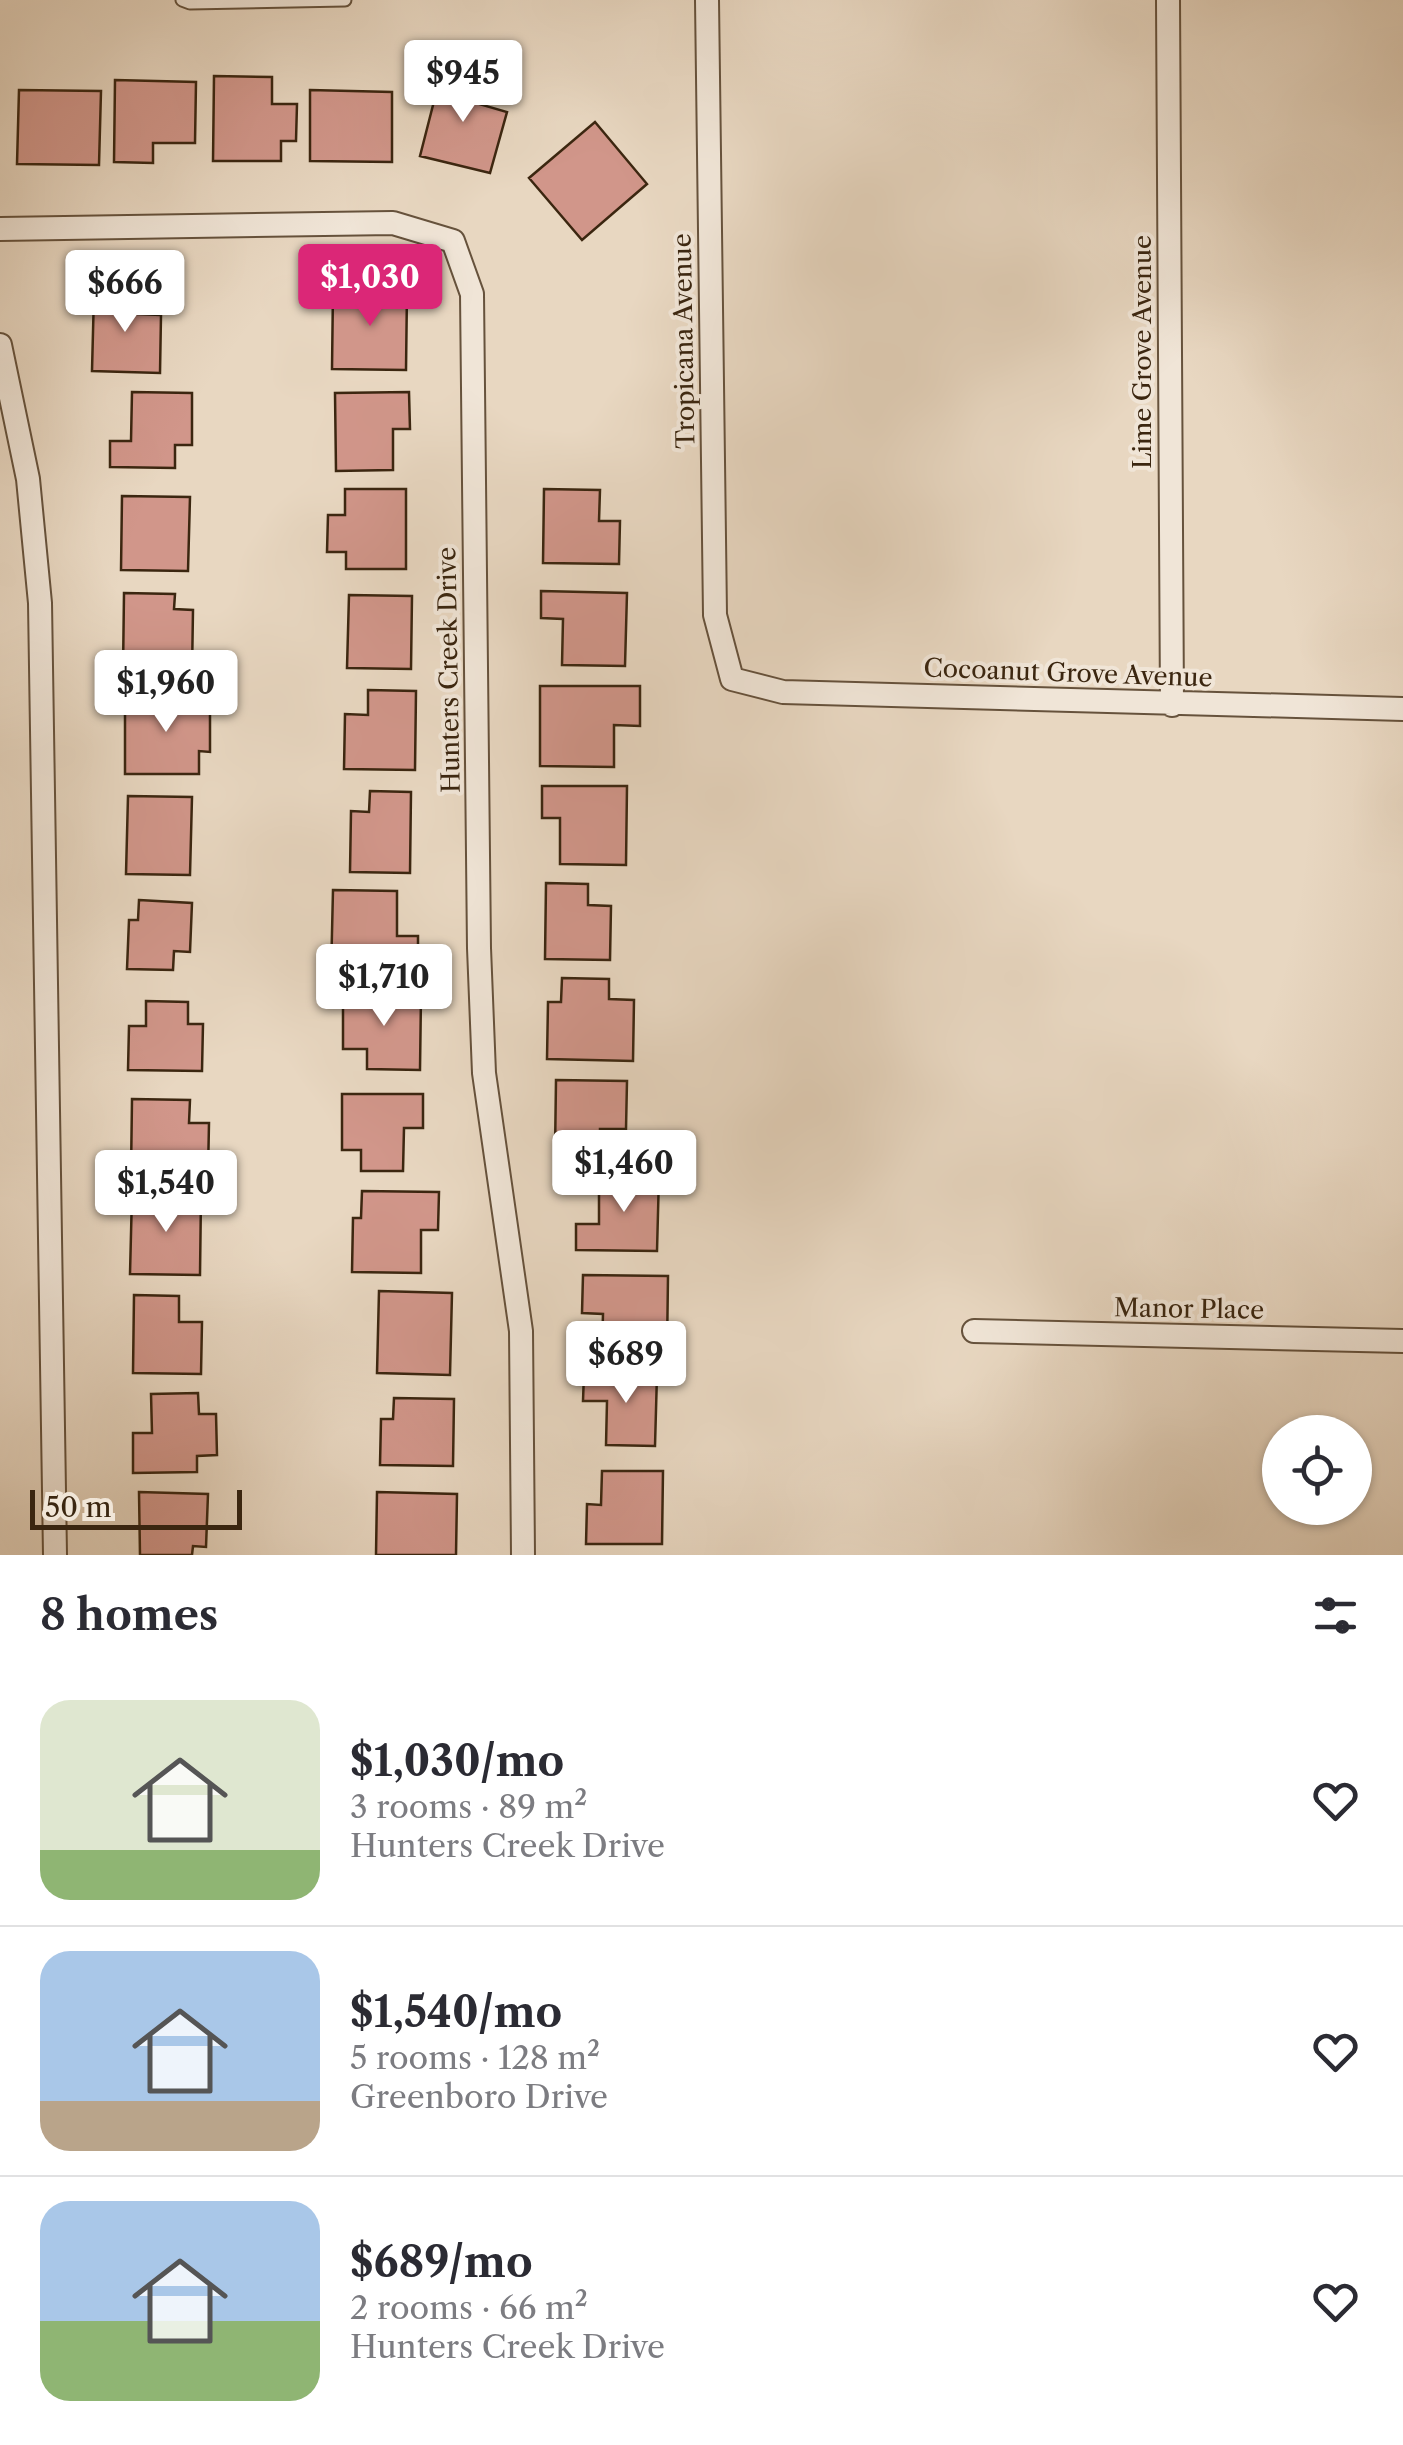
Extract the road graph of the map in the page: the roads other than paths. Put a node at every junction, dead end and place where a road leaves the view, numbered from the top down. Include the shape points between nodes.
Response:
1 (182, 0) edge
2 (346, 0) edge
3 (707, 0) edge
4 (1168, 0) edge
5 (0, 230) edge
6 (0, 345) edge
7 (7, 408) edge
8 (732, 679) joint
9 (1172, 704) junction
10 (1403, 709) edge
11 (974, 1331) dead end
12 (1403, 1341) edge
13 (55, 1555) edge
14 (523, 1555) edge

1 - 2 lane
3 - 8 street, Tropicana Avenue via 715,615
4 - 9 street, Lime Grove Avenue
5 - 14 street, Hunters Creek Drive via 394,224 453,241 472,294 484,1073 522,1330
6 - 7 street
7 - 13 street via 28,479 40,603
8 - 9 street, Cocoanut Grove Avenue via 783,692
9 - 10 street, Cocoanut Grove Avenue
11 - 12 street, Manor Place

